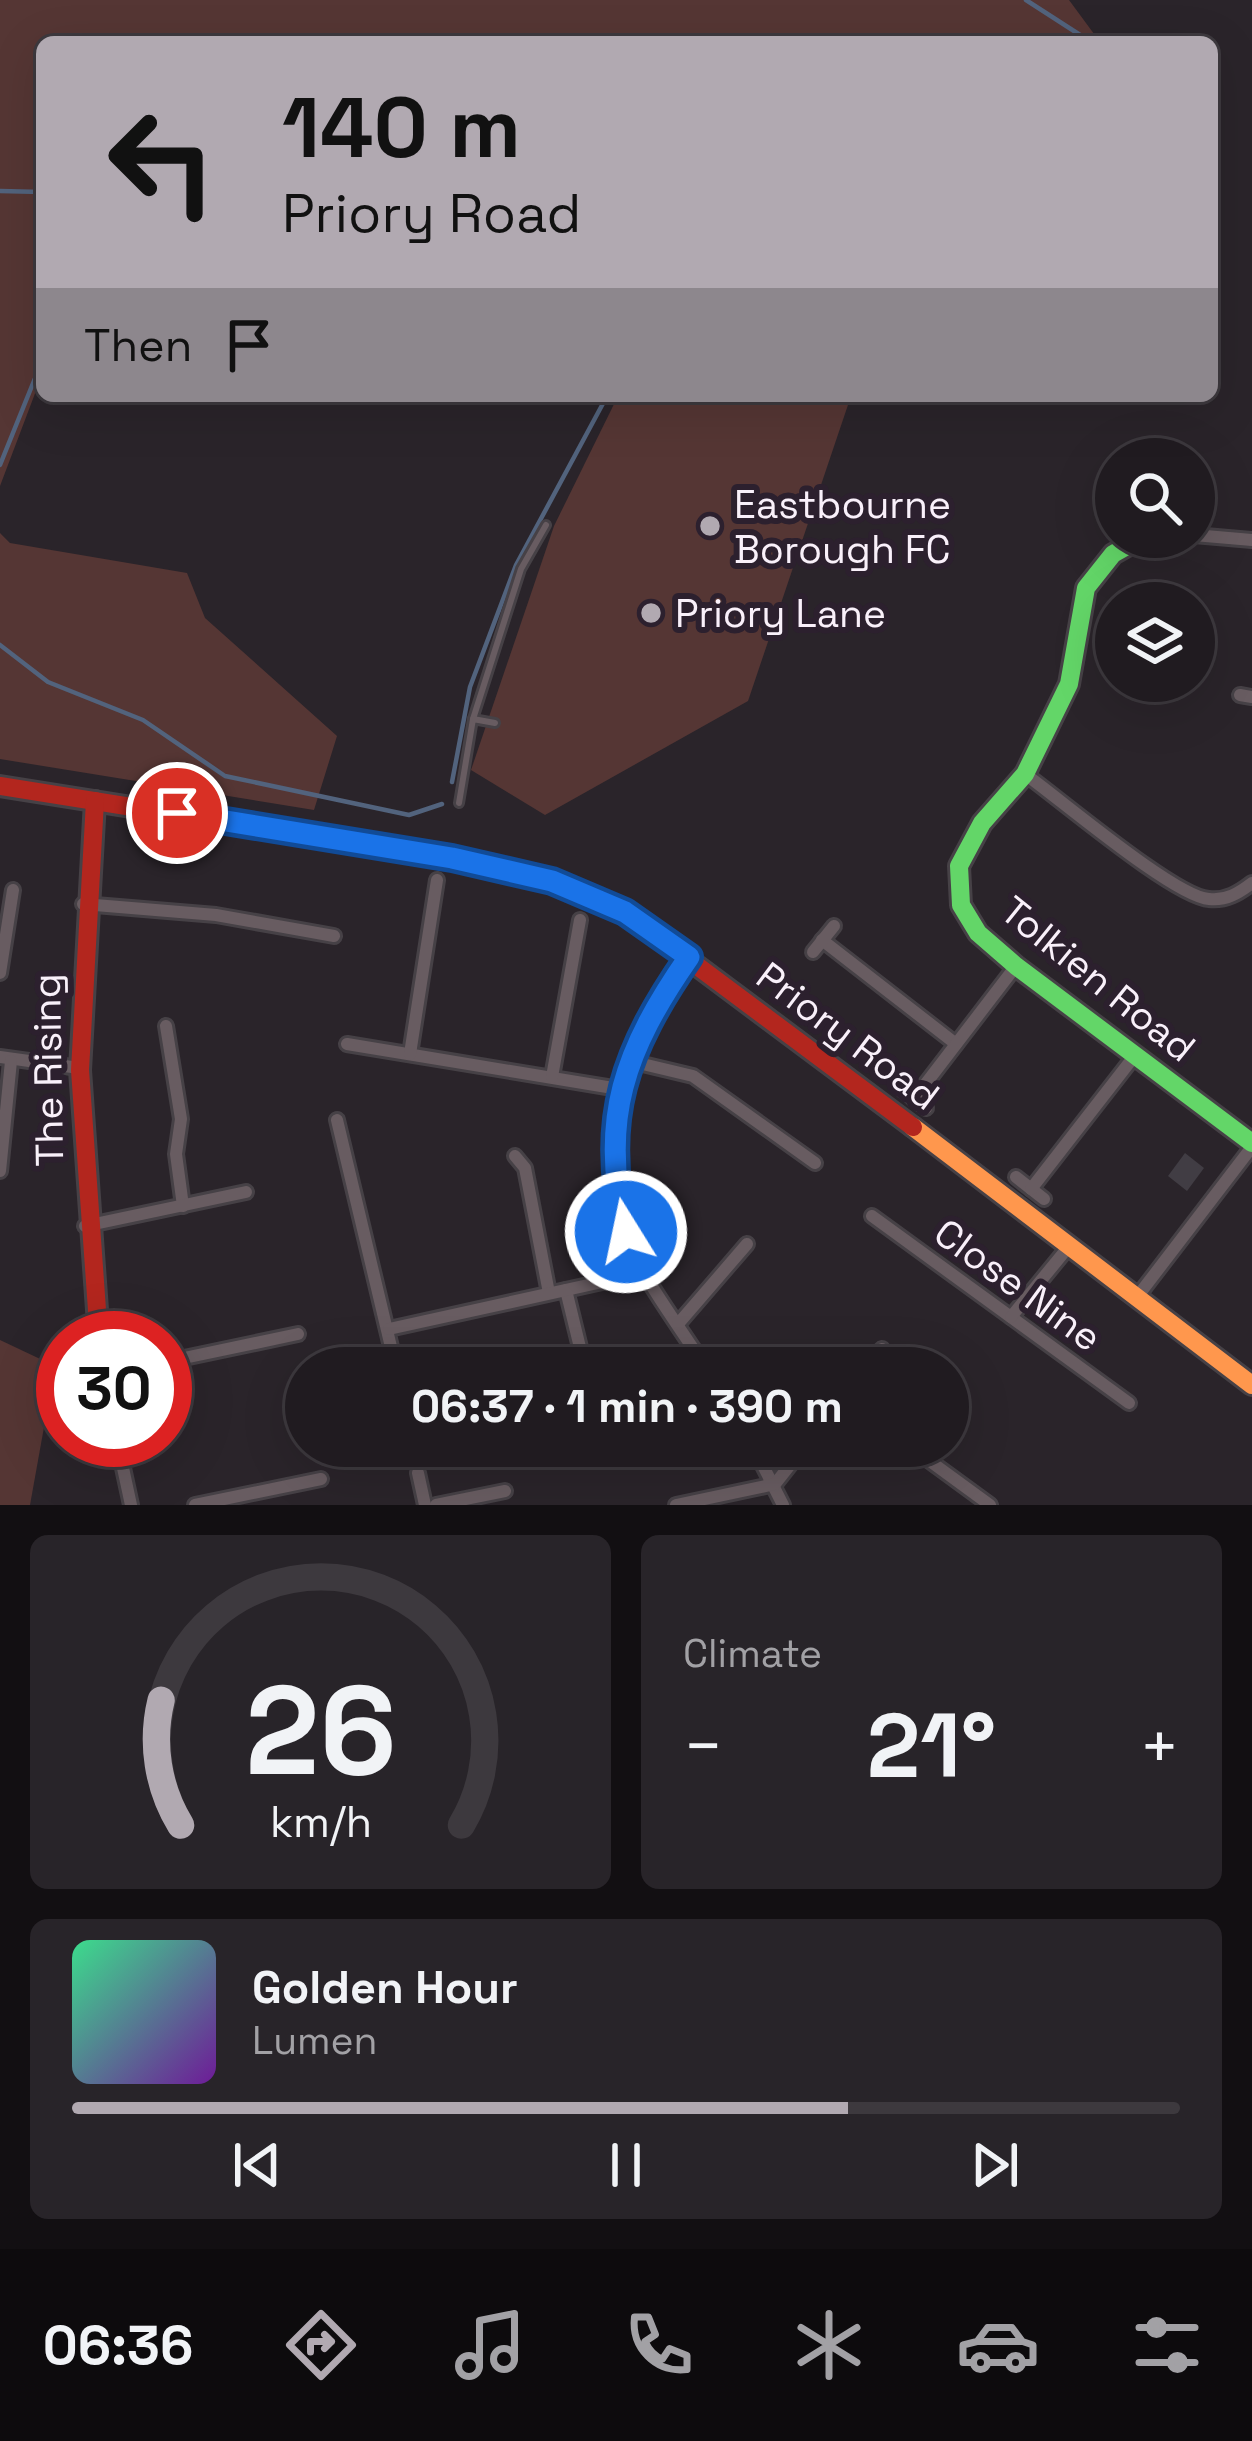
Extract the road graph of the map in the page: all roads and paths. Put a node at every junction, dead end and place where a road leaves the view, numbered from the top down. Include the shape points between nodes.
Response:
1 (546, 525) dead end
2 (1215, 537) edge
3 (1252, 540) edge
4 (1110, 558) edge
5 (473, 719) junction
6 (495, 723) dead end
7 (1025, 774) junction
8 (0, 786) edge
9 (95, 801) junction
10 (459, 803) dead end
11 (436, 880) dead end
12 (1252, 884) edge
13 (13, 890) dead end
14 (82, 904) junction
15 (580, 920) dead end
16 (834, 926) dead end
17 (334, 935) dead end
18 (823, 940) junction
19 (813, 952) dead end
20 (689, 957) junction
21 (1016, 966) junction
22 (0, 973) edge
23 (166, 1026) dead end
24 (347, 1044) dead end
25 (956, 1044) junction
26 (410, 1054) junction
27 (1136, 1054) junction
28 (5, 1059) edge
29 (630, 1061) junction
30 (79, 1068) junction
31 (552, 1077) junction
32 (898, 1087) dead end
33 (619, 1089) junction
34 (914, 1099) junction
35 (926, 1108) dead end
36 (337, 1120) dead end
37 (1252, 1145) edge
38 (515, 1156) dead end
39 (540, 1159) dead end
40 (815, 1163) dead end
41 (525, 1168) junction
42 (0, 1171) edge
43 (1016, 1178) dead end
44 (1031, 1189) junction
45 (246, 1192) dead end
46 (1044, 1199) dead end
47 (183, 1205) junction
48 (872, 1216) dead end
49 (84, 1227) junction
50 (747, 1244) dead end
51 (1070, 1245) junction
52 (644, 1273) junction
53 (566, 1290) junction
54 (549, 1293) junction
55 (1137, 1297) junction
56 (95, 1311) edge
57 (1011, 1317) junction
58 (678, 1324) junction
59 (389, 1329) junction
60 (298, 1334) dead end
61 (392, 1347) edge
62 (580, 1347) edge
63 (693, 1347) edge
64 (192, 1356) edge
65 (1252, 1385) edge
66 (1129, 1403) dead end
67 (123, 1467) edge
68 (765, 1467) edge
69 (788, 1467) edge
70 (937, 1467) edge
71 (418, 1473) dead end
72 (321, 1479) dead end
73 (775, 1484) junction
74 (505, 1491) dead end
75 (983, 1503) edge
76 (131, 1505) edge
77 (195, 1505) edge
78 (424, 1505) edge
79 (436, 1505) edge
80 (676, 1505) edge
81 (783, 1505) edge

1 - 5 lane via 521,569
2 - 3 street
4 - 7 street, Tolkien Road via 1086,587 1069,684
5 - 6 lane
5 - 10 lane
7 - 12 street via 1176,886 1208,899
7 - 21 street, Tolkien Road via 982,823 959,866 961,905 978,933
8 - 9 street, Priory Road
9 - 14 street, The Rising
9 - 20 street, Priory Road via 552,881 625,912
11 - 26 street
13 - 22 street
14 - 17 street
14 - 30 street, The Rising
15 - 31 street
16 - 18 street
18 - 19 street
18 - 25 street
20 - 29 street
20 - 51 street, Priory Road
21 - 25 street
21 - 27 street, Tolkien Road
23 - 47 street via 181,1119
24 - 26 street
25 - 34 street
26 - 31 street
27 - 37 street, Tolkien Road
27 - 44 street
28 - 30 street
28 - 42 street
29 - 33 street
29 - 40 street via 693,1076
30 - 49 street, The Rising
31 - 33 street
32 - 34 street
33 - 52 street via 618,1201
34 - 35 street
36 - 59 street
37 - 55 street
38 - 41 street
39 - 41 street
41 - 54 street
43 - 44 street
44 - 46 street
45 - 47 street
47 - 49 street
48 - 57 street, Close Nine
49 - 56 street, The Rising
50 - 58 street
51 - 55 street, Priory Road
51 - 57 street
52 - 53 street
52 - 58 street
53 - 54 street
53 - 62 street
54 - 59 street
55 - 65 street, Priory Road
57 - 66 street, Close Nine
58 - 63 street
59 - 61 street
60 - 64 street
67 - 76 street
68 - 73 street
69 - 73 street
70 - 75 street
71 - 78 street
72 - 77 street
73 - 80 street
73 - 81 street
74 - 79 street

